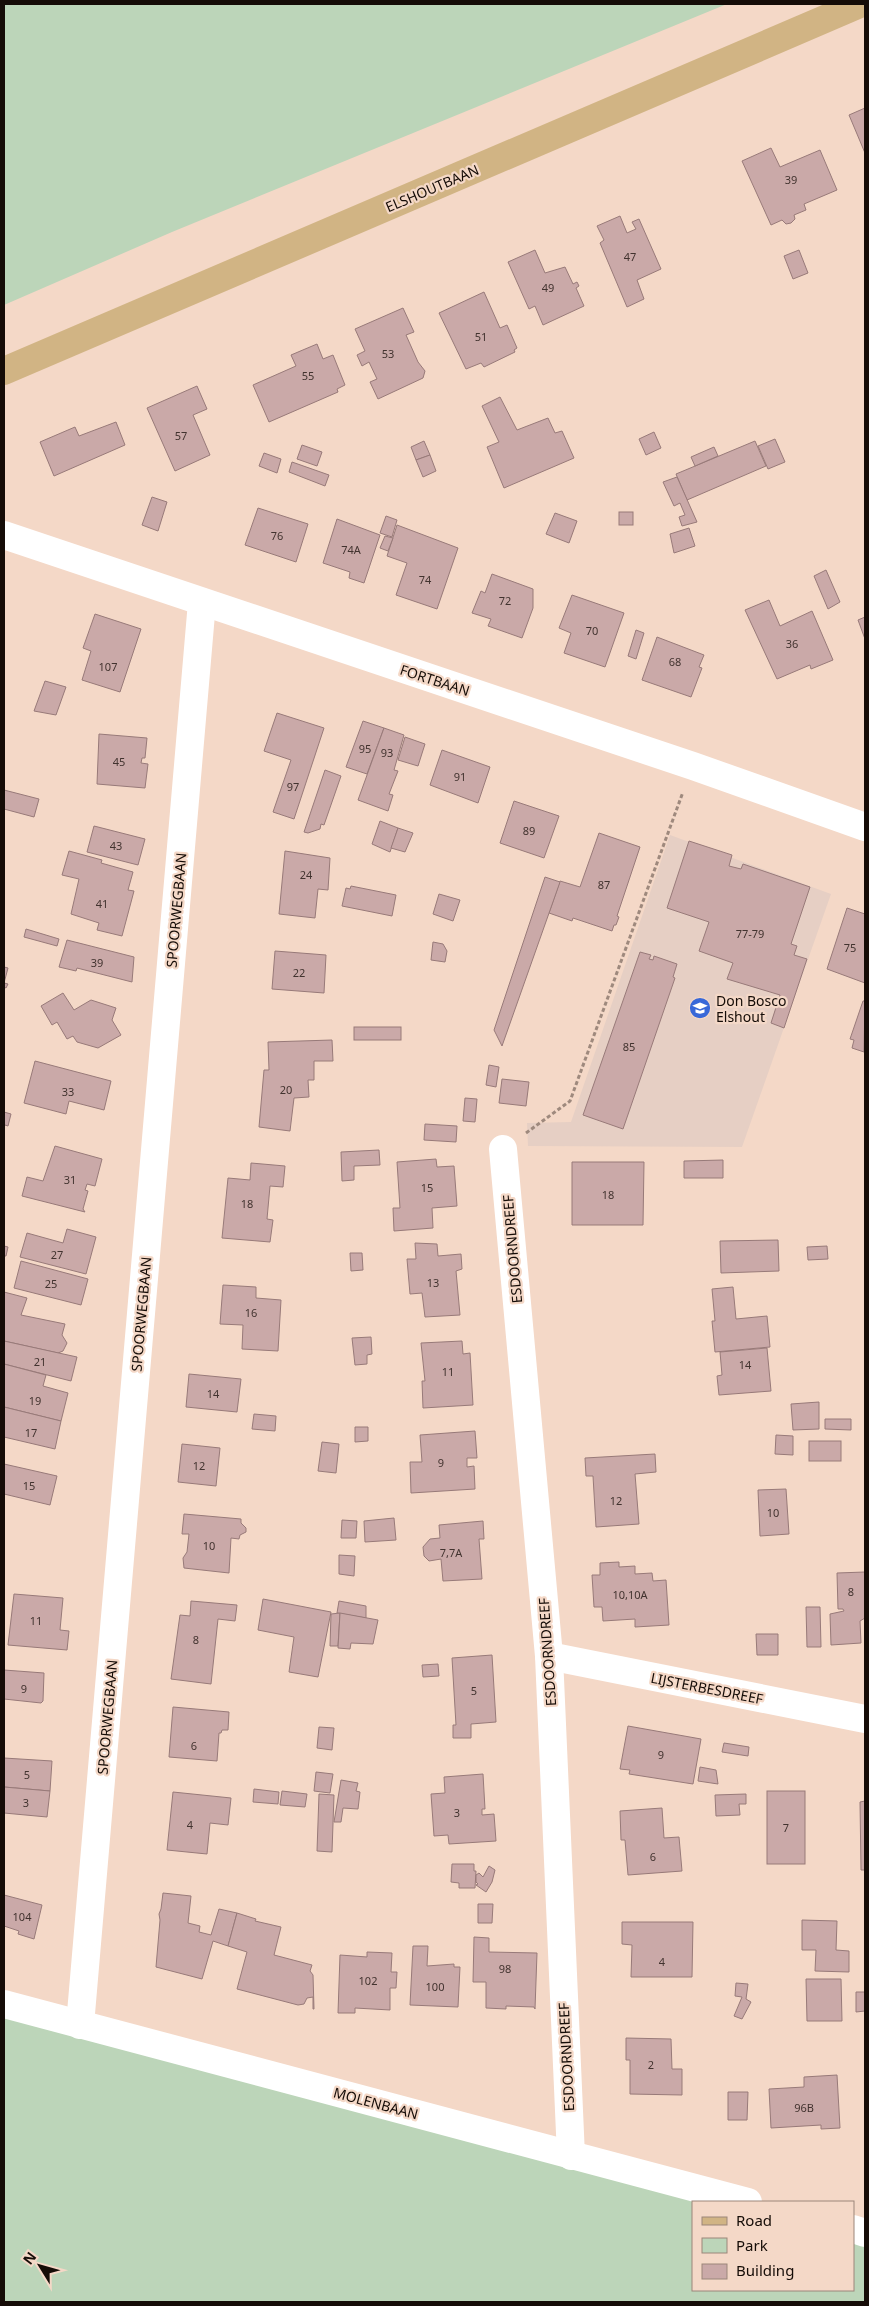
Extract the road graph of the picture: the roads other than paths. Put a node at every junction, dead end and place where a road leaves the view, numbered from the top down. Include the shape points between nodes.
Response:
1 (860, 4) edge
2 (4, 371) edge
3 (4, 535) edge
4 (202, 602) junction
5 (865, 827) edge
6 (503, 1149) road end
7 (548, 1656) junction
8 (865, 1719) edge
9 (4, 2004) edge
10 (80, 2025) junction
11 (571, 2156) junction
12 (744, 2201) edge

1 - 2 main road, ELSHOUTBAAN
3 - 4 street, FORTBAAN
4 - 5 street, FORTBAAN
4 - 10 street, SPOORWEGBAAN
6 - 7 street, ESDOORNDREEF
7 - 8 street, LIJSTERBESDREEF
7 - 11 street, ESDOORNDREEF
9 - 10 street, MOLENBAAN
10 - 11 street, MOLENBAAN
11 - 12 street, MOLENBAAN

